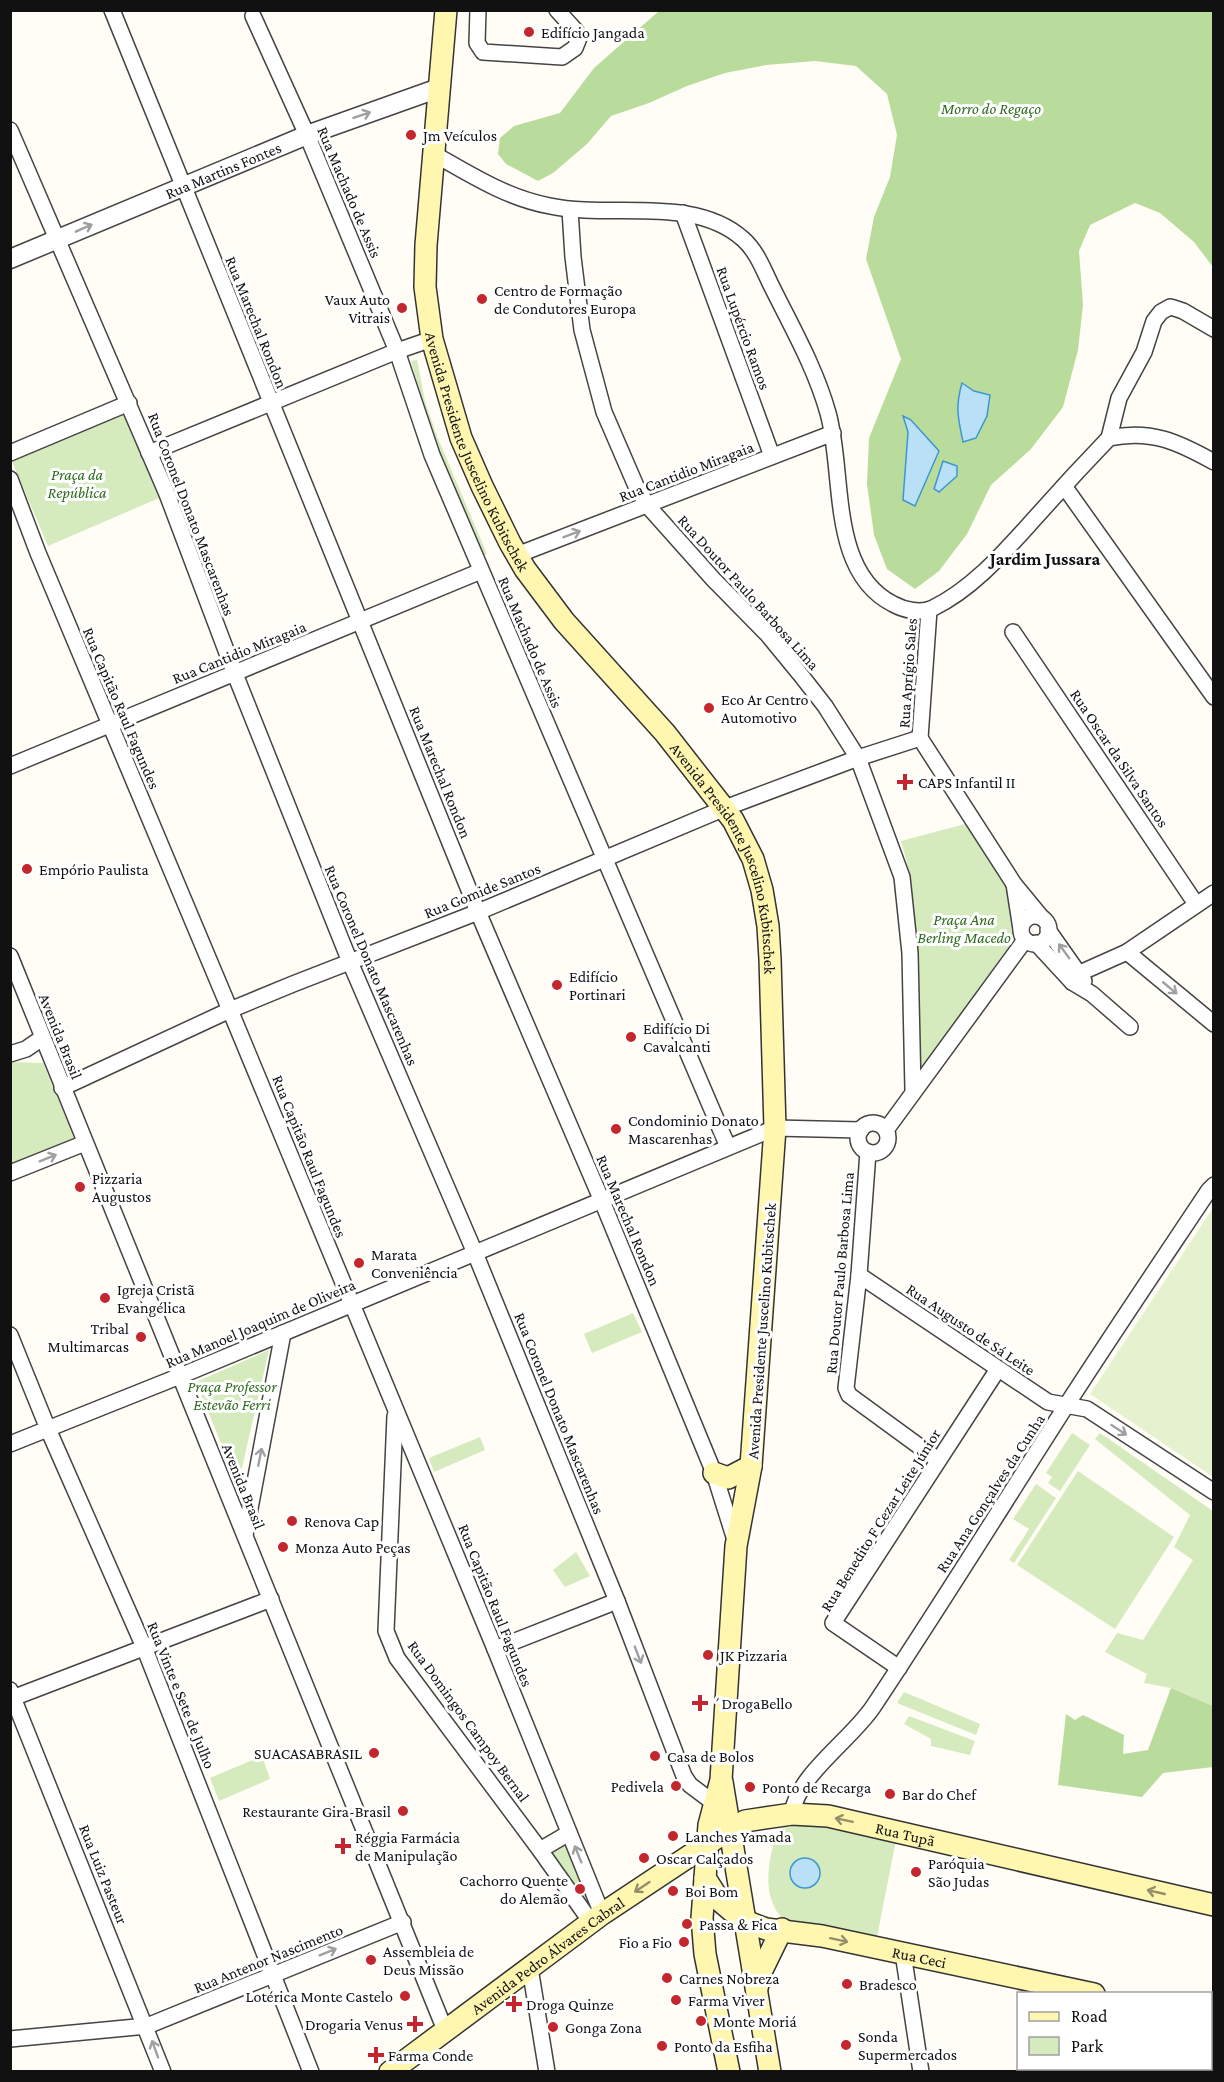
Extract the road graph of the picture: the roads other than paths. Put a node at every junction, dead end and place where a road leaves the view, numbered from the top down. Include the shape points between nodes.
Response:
1 (112, 10) edge
2 (446, 10) edge
3 (478, 10) edge
4 (557, 10) edge
5 (253, 16) dead end
6 (439, 88) junction
7 (10, 130) edge
8 (307, 135) junction
9 (434, 154) junction
10 (182, 185) junction
11 (570, 210) junction
12 (682, 213) junction
13 (57, 240) junction
14 (10, 259) edge
15 (1214, 329) edge
16 (432, 339) junction
17 (397, 351) junction
18 (270, 402) junction
19 (129, 403) junction
20 (833, 433) junction
21 (1109, 438) junction
22 (10, 453) edge
23 (149, 453) junction
24 (772, 456) junction
25 (1214, 462) edge
26 (10, 479) edge
27 (1064, 486) junction
28 (647, 505) junction
29 (16, 508) edge
30 (517, 555) junction
31 (481, 572) junction
32 (929, 610) junction
33 (361, 621) junction
34 (1013, 632) dead end
35 (235, 674) junction
36 (1214, 697) edge
37 (109, 724) junction
38 (920, 738) junction
39 (858, 758) junction
40 (10, 766) edge
41 (725, 808) junction
42 (605, 858) junction
43 (1014, 884) junction
44 (1214, 893) edge
45 (1196, 904) junction
46 (478, 912) junction
47 (1045, 924) junction
48 (1027, 937) junction
49 (1127, 952) junction
50 (10, 956) edge
51 (350, 962) junction
52 (1076, 978) junction
53 (230, 1010) junction
54 (1214, 1024) edge
55 (1130, 1027) dead end
56 (42, 1038) junction
57 (10, 1054) edge
58 (62, 1088) junction
59 (913, 1090) junction
60 (776, 1128) junction
61 (861, 1130) junction
62 (886, 1130) junction
63 (85, 1143) junction
64 (728, 1147) junction
65 (868, 1152) junction
66 (10, 1173) edge
67 (1214, 1185) edge
68 (602, 1202) junction
69 (475, 1253) junction
70 (859, 1275) junction
71 (351, 1305) junction
72 (284, 1333) junction
73 (10, 1335) edge
74 (998, 1370) junction
75 (180, 1376) junction
76 (1067, 1405) junction
77 (395, 1411) junction
78 (48, 1429) junction
79 (10, 1444) edge
80 (938, 1460) junction
81 (751, 1466) junction
82 (714, 1473) junction
83 (1214, 1492) edge
84 (245, 1535) junction
85 (736, 1546) junction
86 (271, 1599) junction
87 (617, 1601) junction
88 (144, 1647) junction
89 (495, 1650) junction
90 (899, 1668) junction
91 (12, 1695) edge
92 (721, 1780) junction
93 (714, 1803) junction
94 (792, 1814) junction
95 (729, 1829) junction
96 (569, 1833) junction
97 (707, 1842) junction
98 (540, 1850) junction
99 (705, 1878) junction
100 (1214, 1905) edge
101 (597, 1918) junction
102 (745, 1921) junction
103 (403, 1922) junction
104 (782, 1929) junction
105 (903, 1953) junction
106 (530, 1968) junction
107 (274, 1975) junction
108 (1038, 1987) edge
109 (756, 1991) junction
110 (1078, 1992) edge
111 (147, 2026) junction
112 (445, 2030) junction
113 (10, 2039) edge
114 (163, 2072) edge
115 (311, 2072) edge
116 (390, 2072) edge
117 (547, 2072) edge
118 (729, 2072) edge
119 (770, 2072) edge
120 (921, 2072) edge

1 - 10 street, Rua Marechal Rondon
2 - 6 main road, Avenida Presidente Juscelino Kubitschek
3 - 4 street via 477,43 483,52 562,57 575,48 579,38
5 - 8 street, Rua Machado de Assis
8 -> 6 street, Rua Martins Fontes
6 - 9 main road, Avenida Presidente Juscelino Kubitschek
7 - 13 street, Rua Coronel Donato Mascarenhas
8 - 10 street, Rua Martins Fontes
8 - 17 street, Rua Machado de Assis
9 - 11 street via 504,192
9 - 16 main road, Avenida Presidente Juscelino Kubitschek via 425,288
13 -> 10 street, Rua Martins Fontes
10 - 18 street, Rua Marechal Rondon
11 - 12 street
11 - 28 street, Rua Doutor Paulo Barbosa Lima via 580,320 594,377 616,443
12 - 20 street via 722,223 751,246 806,354
12 - 24 street, Rua Lupércio Ramos
13 - 14 street, Rua Martins Fontes
13 - 19 street, Rua Coronel Donato Mascarenhas
15 - 21 street via 1174,308 1161,312 1119,398
16 - 17 street
16 - 30 main road, Avenida Presidente Juscelino Kubitschek via 461,438
17 - 18 street
17 - 31 street, Rua Machado de Assis via 432,455
18 - 23 street
18 - 33 street, Rua Marechal Rondon
19 - 22 street
19 - 23 street, Rua Coronel Donato Mascarenhas
20 - 24 street, Rua Cantidio Miragaia
20 - 32 street via 840,502 858,571 887,601 904,609
21 - 25 street via 1130,434 1164,438
21 - 27 street
23 - 35 street, Rua Coronel Donato Mascarenhas
24 - 28 street, Rua Cantidio Miragaia
26 - 29 street, Rua Capitão Raul Fagundes
27 - 32 street via 974,580
27 - 36 street
30 -> 28 street, Rua Cantidio Miragaia
28 - 39 street, Rua Doutor Paulo Barbosa Lima via 768,635 825,706
29 - 37 street, Rua Capitão Raul Fagundes
30 - 41 main road, Avenida Presidente Juscelino Kubitschek via 564,621
31 - 33 street, Rua Cantidio Miragaia
31 - 42 street, Rua Machado de Assis
32 - 38 street, Rua Aprígio Sales
33 - 35 street, Rua Cantidio Miragaia
33 - 46 street, Rua Marechal Rondon
34 - 45 street, Rua Oscar da Silva Santos
35 - 37 street, Rua Cantidio Miragaia
35 - 51 street, Rua Coronel Donato Mascarenhas
37 - 40 street, Rua Cantidio Miragaia
37 - 53 street, Rua Capitão Raul Fagundes
38 - 39 street, Rua Gomide Santos
38 - 43 street
39 - 41 street, Rua Gomide Santos
39 - 59 street, Rua Doutor Paulo Barbosa Lima via 902,877 910,953
41 - 42 street, Rua Gomide Santos
41 - 60 main road, Avenida Presidente Juscelino Kubitschek via 753,860 766,914
42 - 46 street, Rua Gomide Santos
42 - 64 street, Rua Machado de Assis
43 - 47 street
43 - 48 street
44 - 45 street
45 - 49 street
46 - 51 street, Rua Gomide Santos
46 - 68 street, Rua Marechal Rondon
47 - 48 street via 1046,937
47 - 48 street via 1037,916 1028,917 1024,921
52 -> 47 street
48 - 52 street
48 - 59 street
49 - 52 street
49 -> 54 street
50 - 56 street, Avenida Brasil
51 - 53 street, Rua Gomide Santos
51 - 69 street, Rua Coronel Donato Mascarenhas
52 - 55 street
53 - 58 street, Rua Gomide Santos
53 - 71 street, Rua Capitão Raul Fagundes
56 - 57 street
56 - 58 street, Avenida Brasil
58 - 63 street, Avenida Brasil
59 - 62 street
60 - 61 street, Rua Manoel Joaquim de Oliveira
60 - 64 street, Rua Manoel Joaquim de Oliveira
60 - 81 main road, Avenida Presidente Juscelino Kubitschek
61 - 62 street via 872,1123
61 - 65 street via 859,1143
62 - 65 street via 885,1147
66 -> 63 street
63 - 75 street, Avenida Brasil
64 - 68 street, Rua Manoel Joaquim de Oliveira
65 - 70 street, Rua Doutor Paulo Barbosa Lima
67 - 76 street, Rua Ana Gonçalves da Cunha
68 - 69 street, Rua Manoel Joaquim de Oliveira
68 - 82 street, Rua Marechal Rondon
69 - 71 street, Rua Manoel Joaquim de Oliveira
69 - 87 street, Rua Coronel Donato Mascarenhas
70 - 74 street, Rua Augusto de Sá Leite
70 - 80 street, Rua Doutor Paulo Barbosa Lima via 846,1388 849,1395
71 - 72 street, Rua Manoel Joaquim de Oliveira
71 - 77 street, Rua Capitão Raul Fagundes
72 - 75 street, Rua Manoel Joaquim de Oliveira
84 -> 72 street
73 - 78 street, Rua Vinte e Sete de Julho
74 - 76 street, Rua Augusto de Sá Leite via 1047,1402
74 - 80 street, Rua Benedito F Cezar Leite Júnior
75 - 78 street, Rua Manoel Joaquim de Oliveira
75 - 84 street, Avenida Brasil
76 -> 83 street, Rua Augusto de Sá Leite via 1087,1409
76 - 90 street, Rua Ana Gonçalves da Cunha
77 - 89 street, Rua Capitão Raul Fagundes
77 - 98 street, Rua Domingos Campoy Bernal via 386,1631 397,1658
78 - 79 street, Rua Manoel Joaquim de Oliveira
78 - 88 street, Rua Vinte e Sete de Julho
80 - 90 street, Rua Benedito F Cezar Leite Júnior via 833,1623
81 - 82 main road via 728,1478
81 - 85 main road, Avenida Presidente Juscelino Kubitschek
82 - 85 street, Rua Marechal Rondon
84 - 86 street, Avenida Brasil
85 - 92 main road, Avenida Presidente Juscelino Kubitschek
86 - 88 street
86 - 103 street, Avenida Brasil
87 - 89 street
87 -> 93 street, Rua Coronel Donato Mascarenhas via 684,1776
88 - 91 street
88 - 107 street, Rua Vinte e Sete de Julho
89 - 96 street, Rua Capitão Raul Fagundes
90 - 94 street, Rua Ana Gonçalves da Cunha via 862,1724 807,1780
91 - 111 street, Rua Luiz Pasteur
92 - 93 main road, Avenida Presidente Juscelino Kubitschek
92 - 95 main road, Avenida Presidente Juscelino Kubitschek
93 - 97 main road, Avenida Presidente Juscelino Kubitschek
94 - 95 main road, Rua Tupã via 745,1821
100 -> 94 main road, Rua Tupã via 839,1819
95 - 97 main road, Rua Tupã
95 - 102 main road, Avenida Presidente Juscelino Kubitschek
96 - 98 street
101 -> 96 street, Rua Capitão Raul Fagundes
97 - 99 main road, Avenida Presidente Juscelino Kubitschek
97 -> 101 main road, Avenida Pedro Álvares Cabral
98 - 101 street, Rua Domingos Campoy Bernal
99 - 102 main road via 719,1900
99 - 118 main road, Avenida Presidente Juscelino Kubitschek via 703,1941
101 - 106 main road, Avenida Pedro Álvares Cabral
102 - 104 main road, Rua Ceci via 766,1929
102 - 109 main road, Avenida Presidente Juscelino Kubitschek
107 -> 103 street, Rua Antenor Nascimento
103 - 112 street, Avenida Brasil
104 -> 105 main road, Rua Ceci
104 - 109 main road
105 - 108 main road, Rua Ceci
105 - 120 street
106 - 112 main road, Avenida Pedro Álvares Cabral
106 - 117 street
107 - 111 street, Rua Antenor Nascimento
107 - 115 street, Rua Vinte e Sete de Julho
108 - 110 main road, Rua Ceci
109 - 119 main road, Avenida Presidente Juscelino Kubitschek
111 - 113 street, Rua Antenor Nascimento
114 -> 111 street, Rua Luiz Pasteur
112 - 116 main road, Avenida Pedro Álvares Cabral

